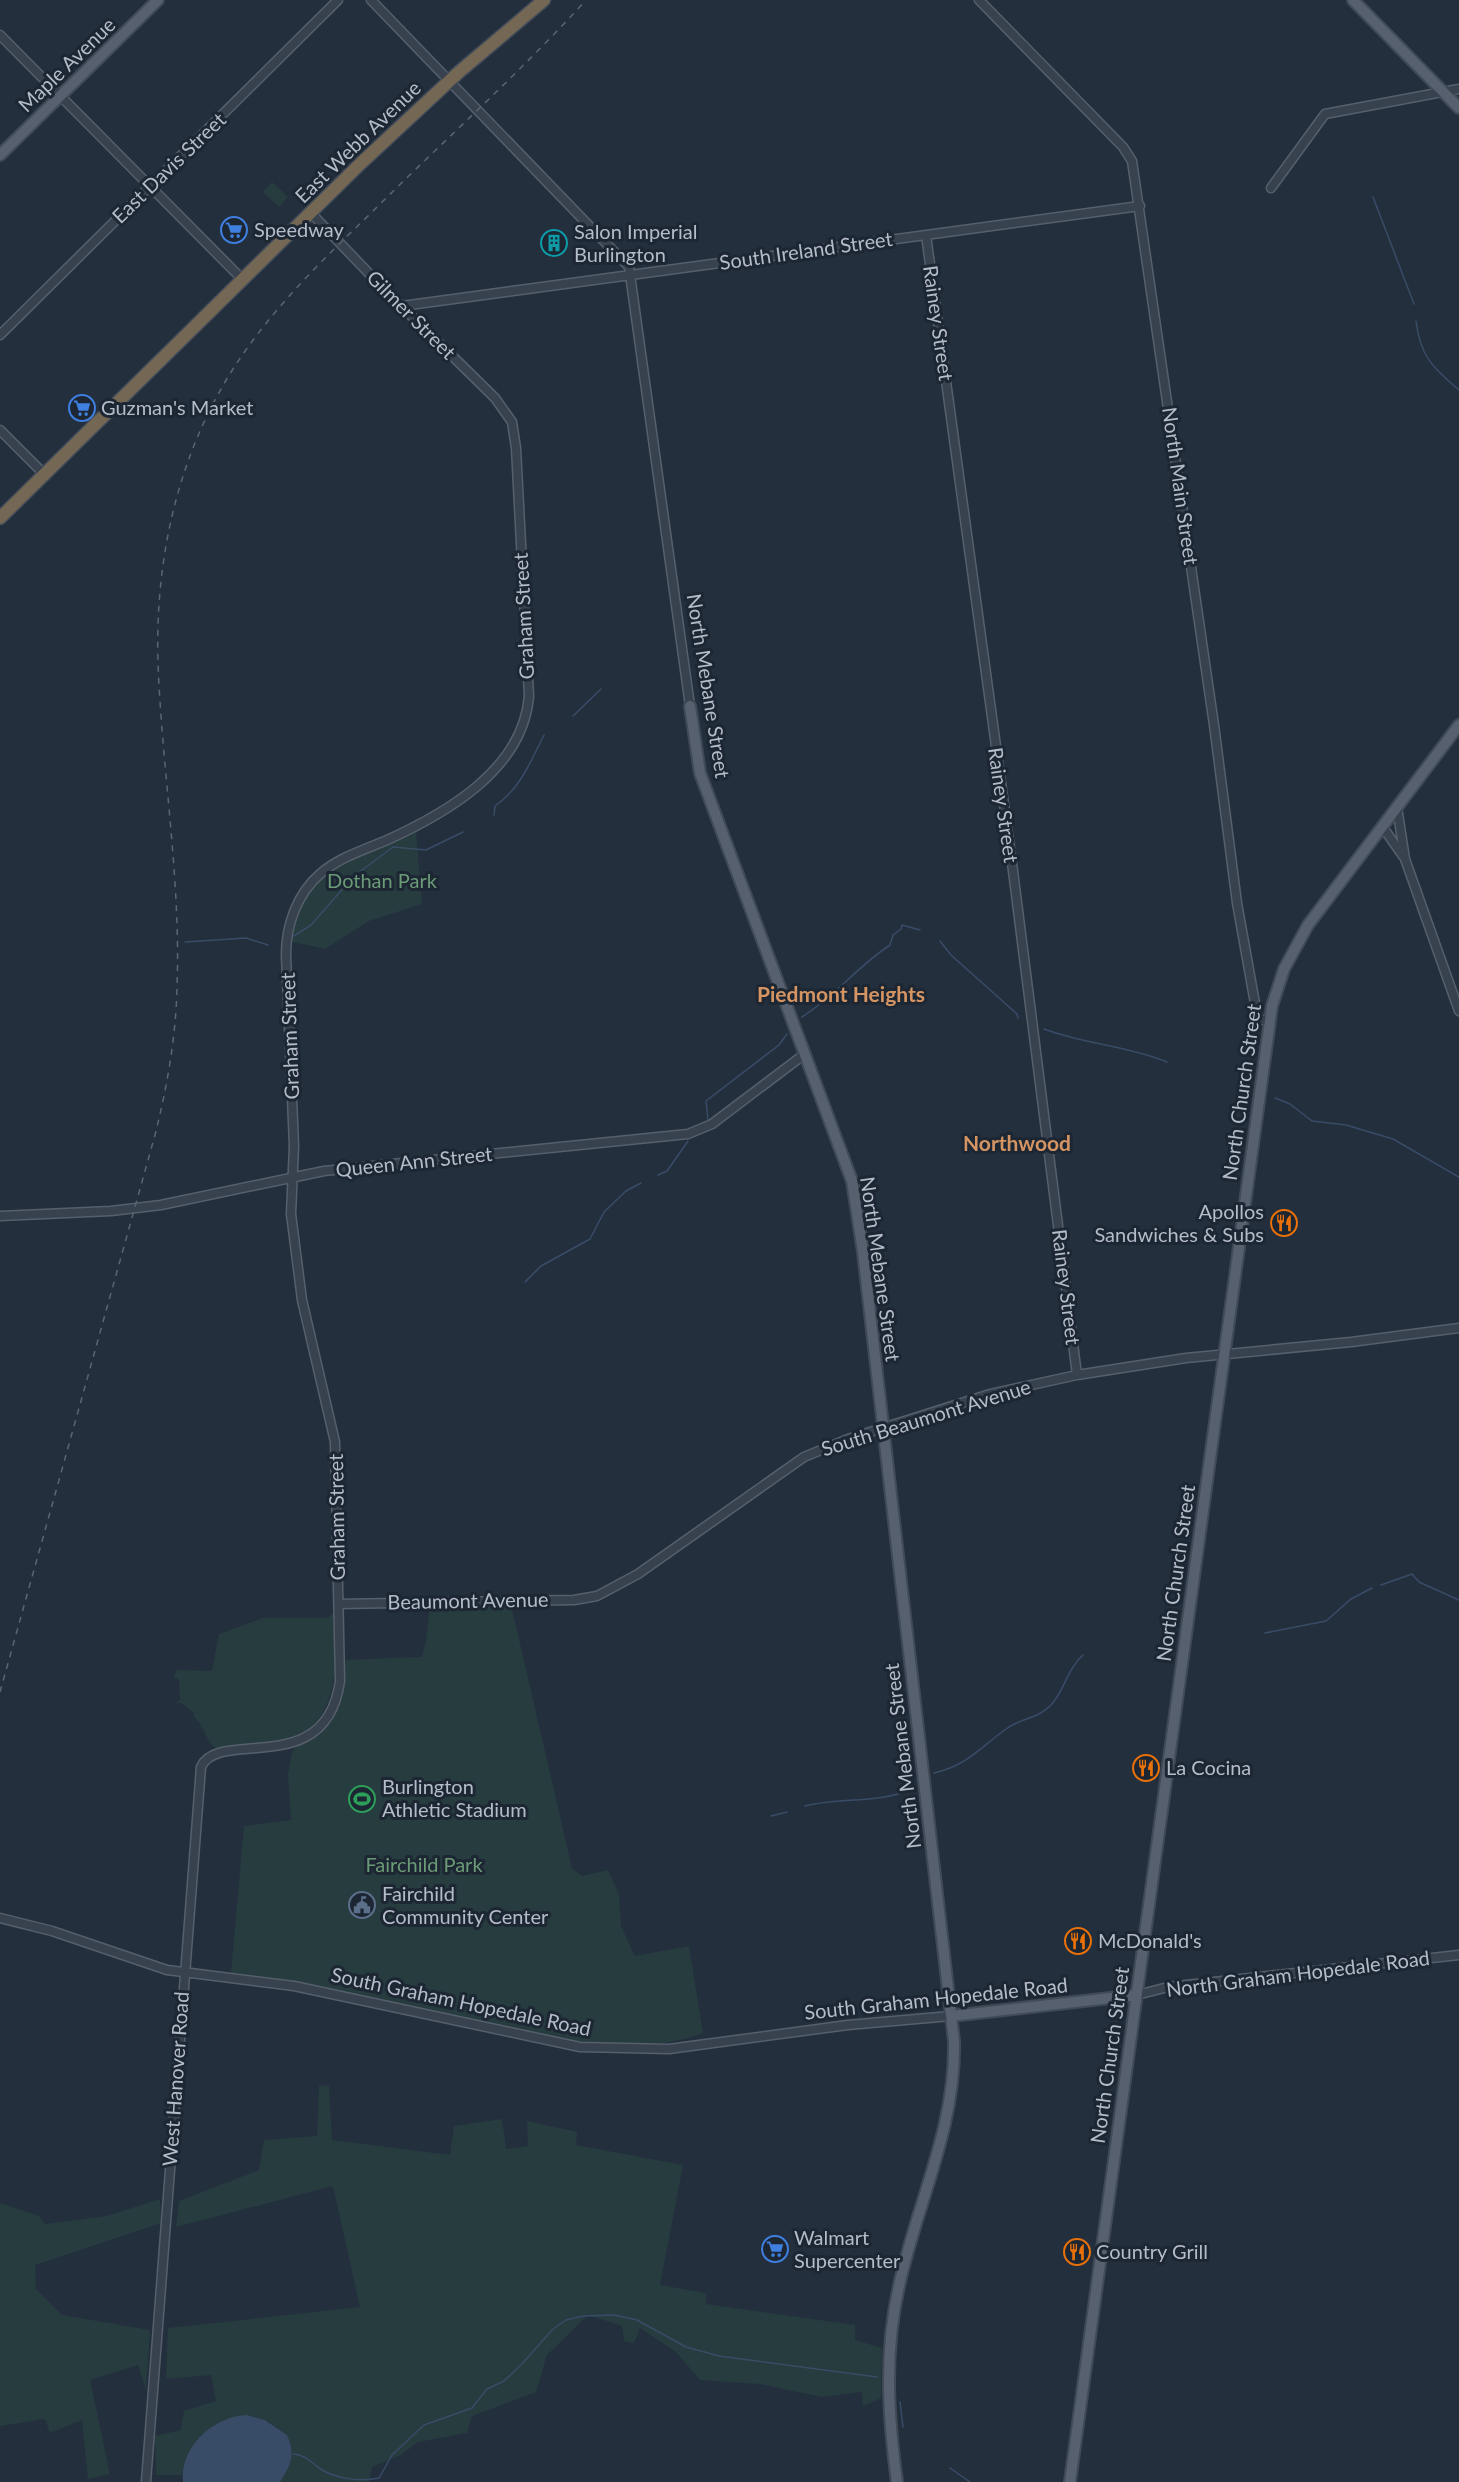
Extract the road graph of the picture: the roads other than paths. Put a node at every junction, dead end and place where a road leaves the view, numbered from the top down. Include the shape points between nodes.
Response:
1 (158, 0) edge
2 (338, 0) edge
3 (371, 0) edge
4 (542, 0) edge
5 (979, 0) edge
6 (1353, 0) edge
7 (0, 35) edge
8 (450, 81) junction
9 (1459, 89) edge
10 (1442, 91) junction
11 (60, 96) junction
12 (1459, 108) edge
13 (0, 155) edge
14 (149, 186) junction
15 (1270, 188) dead end
16 (1140, 206) junction
17 (311, 213) junction
18 (926, 235) junction
19 (632, 275) junction
20 (242, 279) junction
21 (402, 306) junction
22 (0, 335) edge
23 (510, 417) joint
24 (0, 430) edge
25 (44, 474) junction
26 (0, 518) edge
27 (690, 706) joint
28 (1459, 725) edge
29 (1397, 807) junction
30 (1382, 826) junction
31 (1405, 859) junction
32 (1459, 1011) edge
33 (1269, 1020) junction
34 (806, 1053) junction
35 (292, 1177) junction
36 (0, 1216) edge
37 (1459, 1328) edge
38 (1224, 1354) junction
39 (1077, 1375) junction
40 (883, 1428) junction
41 (597, 1596) joint
42 (339, 1604) junction
43 (285, 1745) joint
44 (0, 1918) edge
45 (1459, 1955) edge
46 (183, 1974) junction
47 (1137, 1995) junction
48 (951, 2016) junction
49 (146, 2482) edge
50 (897, 2482) edge
51 (1070, 2482) edge

1 - 11 main road, Maple Avenue
2 - 14 street, East Davis Street
3 - 8 street, North Mebane Street
4 - 8 highway, East Webb Avenue
5 - 16 street, North Main Street via 1123,147 1132,161
6 - 10 main road
7 - 11 street
8 - 17 highway, East Webb Avenue
8 - 19 street, North Mebane Street via 625,262
9 - 10 street
10 - 12 main road
10 - 15 street via 1325,114
11 - 13 main road, Maple Avenue
11 - 14 street
14 - 20 street
14 - 22 street, East Davis Street
16 - 18 street, South Ireland Street
16 - 33 street, North Main Street via 1237,903 1254,989 1253,1004 1258,1020
17 - 20 highway, East Webb Avenue
17 - 21 street, Gilmer Street
18 - 19 street, South Ireland Street
18 - 39 street, Rainey Street
19 - 21 street, South Ireland Street
19 - 27 street, North Mebane Street
20 - 25 highway, East Webb Avenue
21 - 23 street, Gilmer Street
23 - 35 street, Graham Street via 516,448 529,696 526,720 505,757 460,800 337,862 319,875 300,899 286,944
24 - 25 street
25 - 26 highway, East Webb Avenue
27 - 34 main road, North Mebane Street via 700,773
28 - 29 main road, North Church Street
29 - 30 main road, North Church Street
29 - 31 street
30 - 31 street
30 - 33 main road, North Church Street via 1301,936 1279,981
31 - 32 street
33 - 38 main road, North Church Street
34 - 35 street, Queen Ann Street via 712,1124 688,1134
34 - 40 main road, North Mebane Street via 855,1194
35 - 36 street, Queen Ann Street via 161,1205
35 - 42 street, Graham Street via 292,1227 302,1300 335,1442
37 - 38 street, South Beaumont Avenue
38 - 39 street, South Beaumont Avenue
38 - 47 main road, North Church Street
39 - 40 street, South Beaumont Avenue via 1000,1391
40 - 41 street, South Beaumont Avenue via 804,1457 638,1574
40 - 48 main road, North Mebane Street
41 - 42 street, Beaumont Avenue via 574,1600
42 - 43 street, Graham Street via 340,1681 336,1699 320,1725 307,1737
43 - 46 street, West Hanover Road via 215,1754 204,1760
44 - 46 street, South Graham Hopedale Road
45 - 47 street, North Graham Hopedale Road via 1168,1987
46 - 48 street, South Graham Hopedale Road via 294,1986 594,2049 669,2049 829,2027
46 - 49 street, West Hanover Road
47 - 48 main road, South Graham Hopedale Road
47 - 51 main road, North Church Street
48 - 50 main road, North Mebane Street via 954,2065 946,2126 906,2258 891,2332 888,2404

